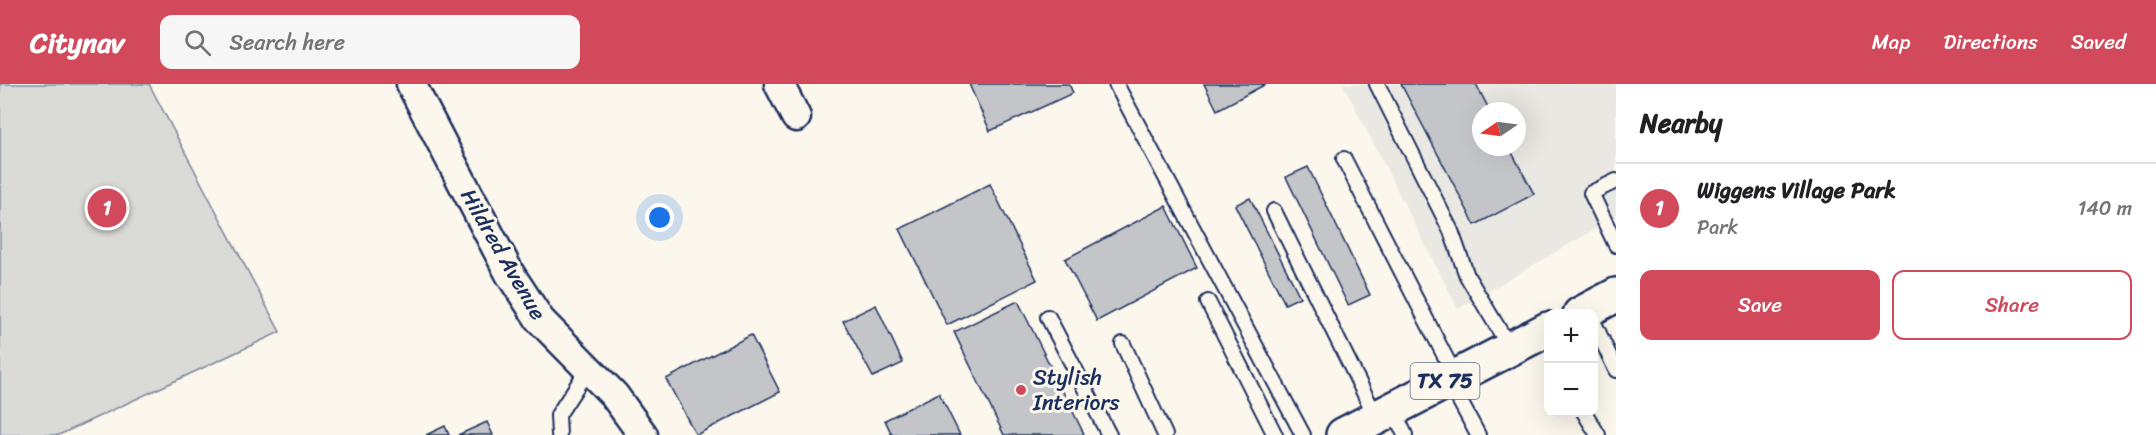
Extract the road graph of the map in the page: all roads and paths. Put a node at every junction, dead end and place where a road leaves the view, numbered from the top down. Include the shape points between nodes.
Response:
1 (411, 84) edge
2 (779, 84) edge
3 (1116, 84) edge
4 (1377, 84) edge
5 (796, 117) dead end
6 (1344, 159) dead end
7 (1616, 181) edge
8 (1274, 211) dead end
9 (1616, 245) edge
10 (1616, 295) edge
11 (1208, 302) dead end
12 (1596, 309) edge
13 (1048, 317) dead end
14 (1598, 336) edge
15 (1544, 337) edge
16 (1123, 344) dead end
17 (1510, 348) junction
18 (588, 369) junction
19 (1616, 370) edge
20 (1452, 378) junction
21 (1587, 417) edge
22 (1391, 420) edge
23 (559, 435) edge
24 (643, 435) edge
25 (1109, 435) edge
26 (1165, 435) edge
27 (1275, 435) edge
28 (1303, 435) edge
29 (1342, 435) edge
30 (1478, 435) edge
31 (1598, 435) edge

1 - 18 street, Hildred Avenue via 516,283 540,320
2 - 5 street
3 - 28 lane
4 - 17 lane via 1451,231 1467,276
6 - 20 lane
7 - 9 lane via 1591,193
8 - 22 lane
10 - 12 main road
11 - 27 lane
13 - 25 lane
14 - 19 lane
15 - 17 main road, TX 75
16 - 26 lane
17 - 20 main road, TX 75
18 - 23 lane via 558,415
18 - 24 street, Hildred Avenue via 614,395
20 - 22 main road, TX 75
20 - 30 lane
21 - 31 lane
22 - 29 main road, TX 75

